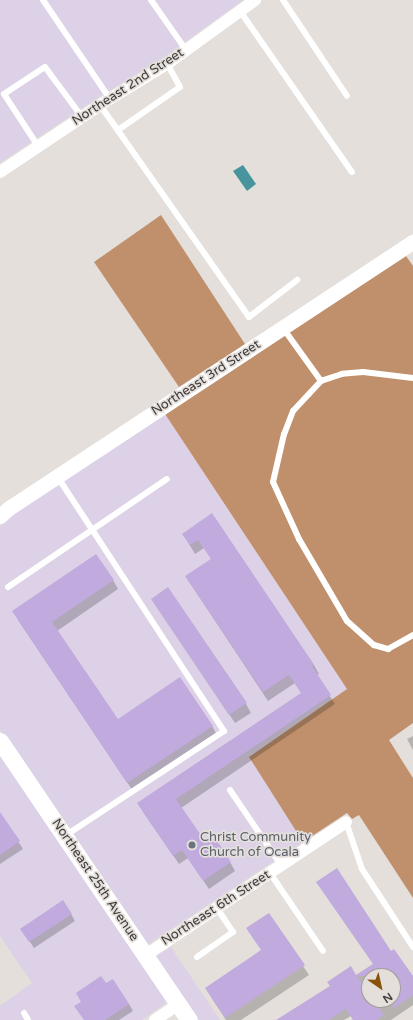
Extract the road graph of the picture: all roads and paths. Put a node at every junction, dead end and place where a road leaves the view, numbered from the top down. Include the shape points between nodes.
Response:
1 (43, 0) edge
2 (150, 0) edge
3 (255, 0) edge
4 (283, 0) edge
5 (240, 11) junction
6 (186, 50) junction
7 (168, 64) junction
8 (347, 96) dead end
9 (105, 102) junction
10 (82, 117) junction
11 (118, 130) junction
12 (38, 146) junction
13 (0, 172) edge
14 (352, 172) dead end
15 (413, 242) edge
16 (297, 280) dead end
17 (283, 328) junction
18 (413, 378) edge
19 (321, 381) junction
20 (57, 476) junction
21 (167, 479) dead end
22 (0, 516) edge
23 (92, 529) junction
24 (8, 587) dead end
25 (413, 635) edge
26 (0, 741) edge
27 (230, 790) dead end
28 (346, 822) joint
29 (65, 836) junction
30 (281, 866) junction
31 (270, 873) junction
32 (217, 908) junction
33 (413, 947) edge
34 (323, 951) dead end
35 (146, 955) junction
36 (197, 956) dead end
37 (178, 1004) junction
38 (24, 1013) dead end
39 (28, 1020) edge
40 (155, 1020) edge
41 (189, 1020) edge

1 - 9 lane
2 - 6 lane
3 - 5 street, Northeast 2nd Street
4 - 8 lane
5 - 6 street, Northeast 2nd Street
5 - 14 lane
6 - 7 street, Northeast 2nd Street
7 - 9 street, Northeast 2nd Street
7 - 11 lane via 180,86
9 - 10 street, Northeast 2nd Street
9 - 11 lane
10 - 12 street, Northeast 2nd Street
10 - 12 lane via 45,67 4,94
11 - 16 lane via 249,316
12 - 13 street, Northeast 2nd Street
15 - 17 street, Northeast 3rd Street
17 - 19 lane
17 - 20 street, Northeast 3rd Street
18 - 19 lane via 363,372 342,374
19 - 25 lane via 293,411 284,434 273,482 299,539 347,621 374,645 388,649
20 - 22 street, Northeast 3rd Street
20 - 23 lane
21 - 23 lane
23 - 24 lane
23 - 29 lane via 224,731
26 - 29 main road, Northeast 25th Avenue
27 - 30 lane
28 - 30 street, Northeast 6th Street
28 - 33 lane via 362,869
29 - 35 main road, Northeast 25th Avenue
30 - 31 street, Northeast 6th Street
31 - 32 street, Northeast 6th Street
31 - 34 lane
32 - 35 street, Northeast 6th Street
32 - 36 lane via 233,932
35 - 37 main road, Northeast 25th Avenue
37 - 40 street
37 - 41 main road, Northeast 25th Avenue
38 - 39 lane

